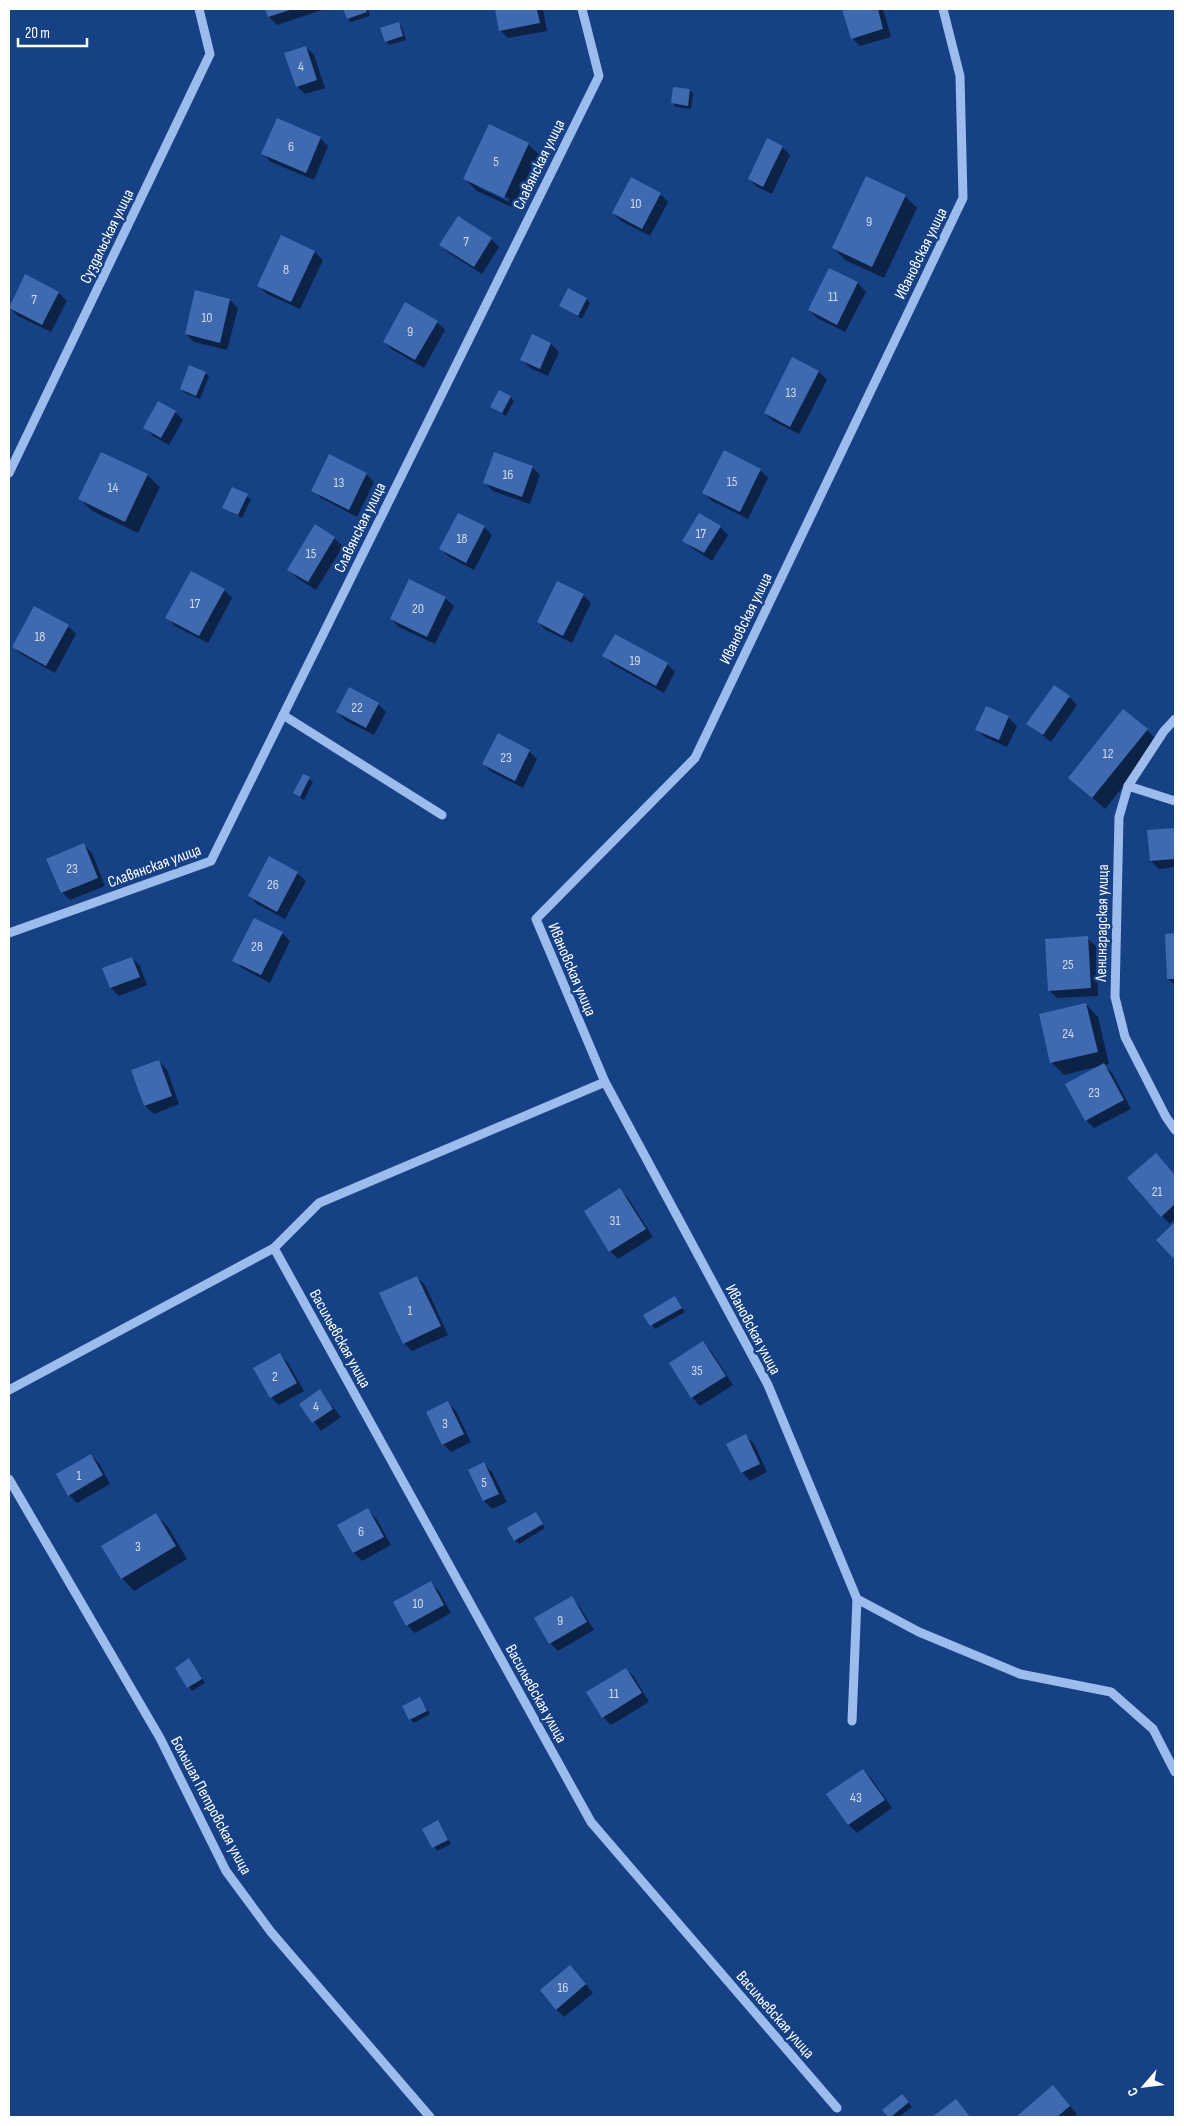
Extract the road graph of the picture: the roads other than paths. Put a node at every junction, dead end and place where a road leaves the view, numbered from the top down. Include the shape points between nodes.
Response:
1 (199, 9) edge
2 (582, 9) edge
3 (943, 9) edge
4 (9, 472) edge
5 (283, 715) junction
6 (1175, 720) edge
7 (1128, 786) junction
8 (1175, 801) edge
9 (442, 815) dead end
10 (9, 934) edge
11 (604, 1082) junction
12 (1175, 1130) edge
13 (274, 1248) junction
14 (9, 1390) edge
15 (9, 1479) edge
16 (857, 1599) junction
17 (852, 1721) dead end
18 (1175, 1772) edge
19 (838, 2108) dead end
20 (430, 2117) edge

1 - 4 street, Суздальская улица via 210,54
2 - 5 street, Славянская улица via 599,76
3 - 11 street, Ивановская улица via 960,76 963,198 695,758 536,919
5 - 9 street
5 - 10 street, Славянская улица via 212,860
6 - 7 street, Ленинградская улица via 1164,730
7 - 8 street
7 - 12 street, Ленинградская улица via 1119,817 1115,997 1125,1037
11 - 13 street via 319,1204
11 - 16 street, Ивановская улица via 768,1386
13 - 14 street
13 - 19 street, Васильевская улица via 591,1822
15 - 20 street, Большая Петровская улица via 160,1738 226,1872 271,1932
16 - 17 street
16 - 18 street via 919,1632 1020,1674 1111,1692 1153,1729

